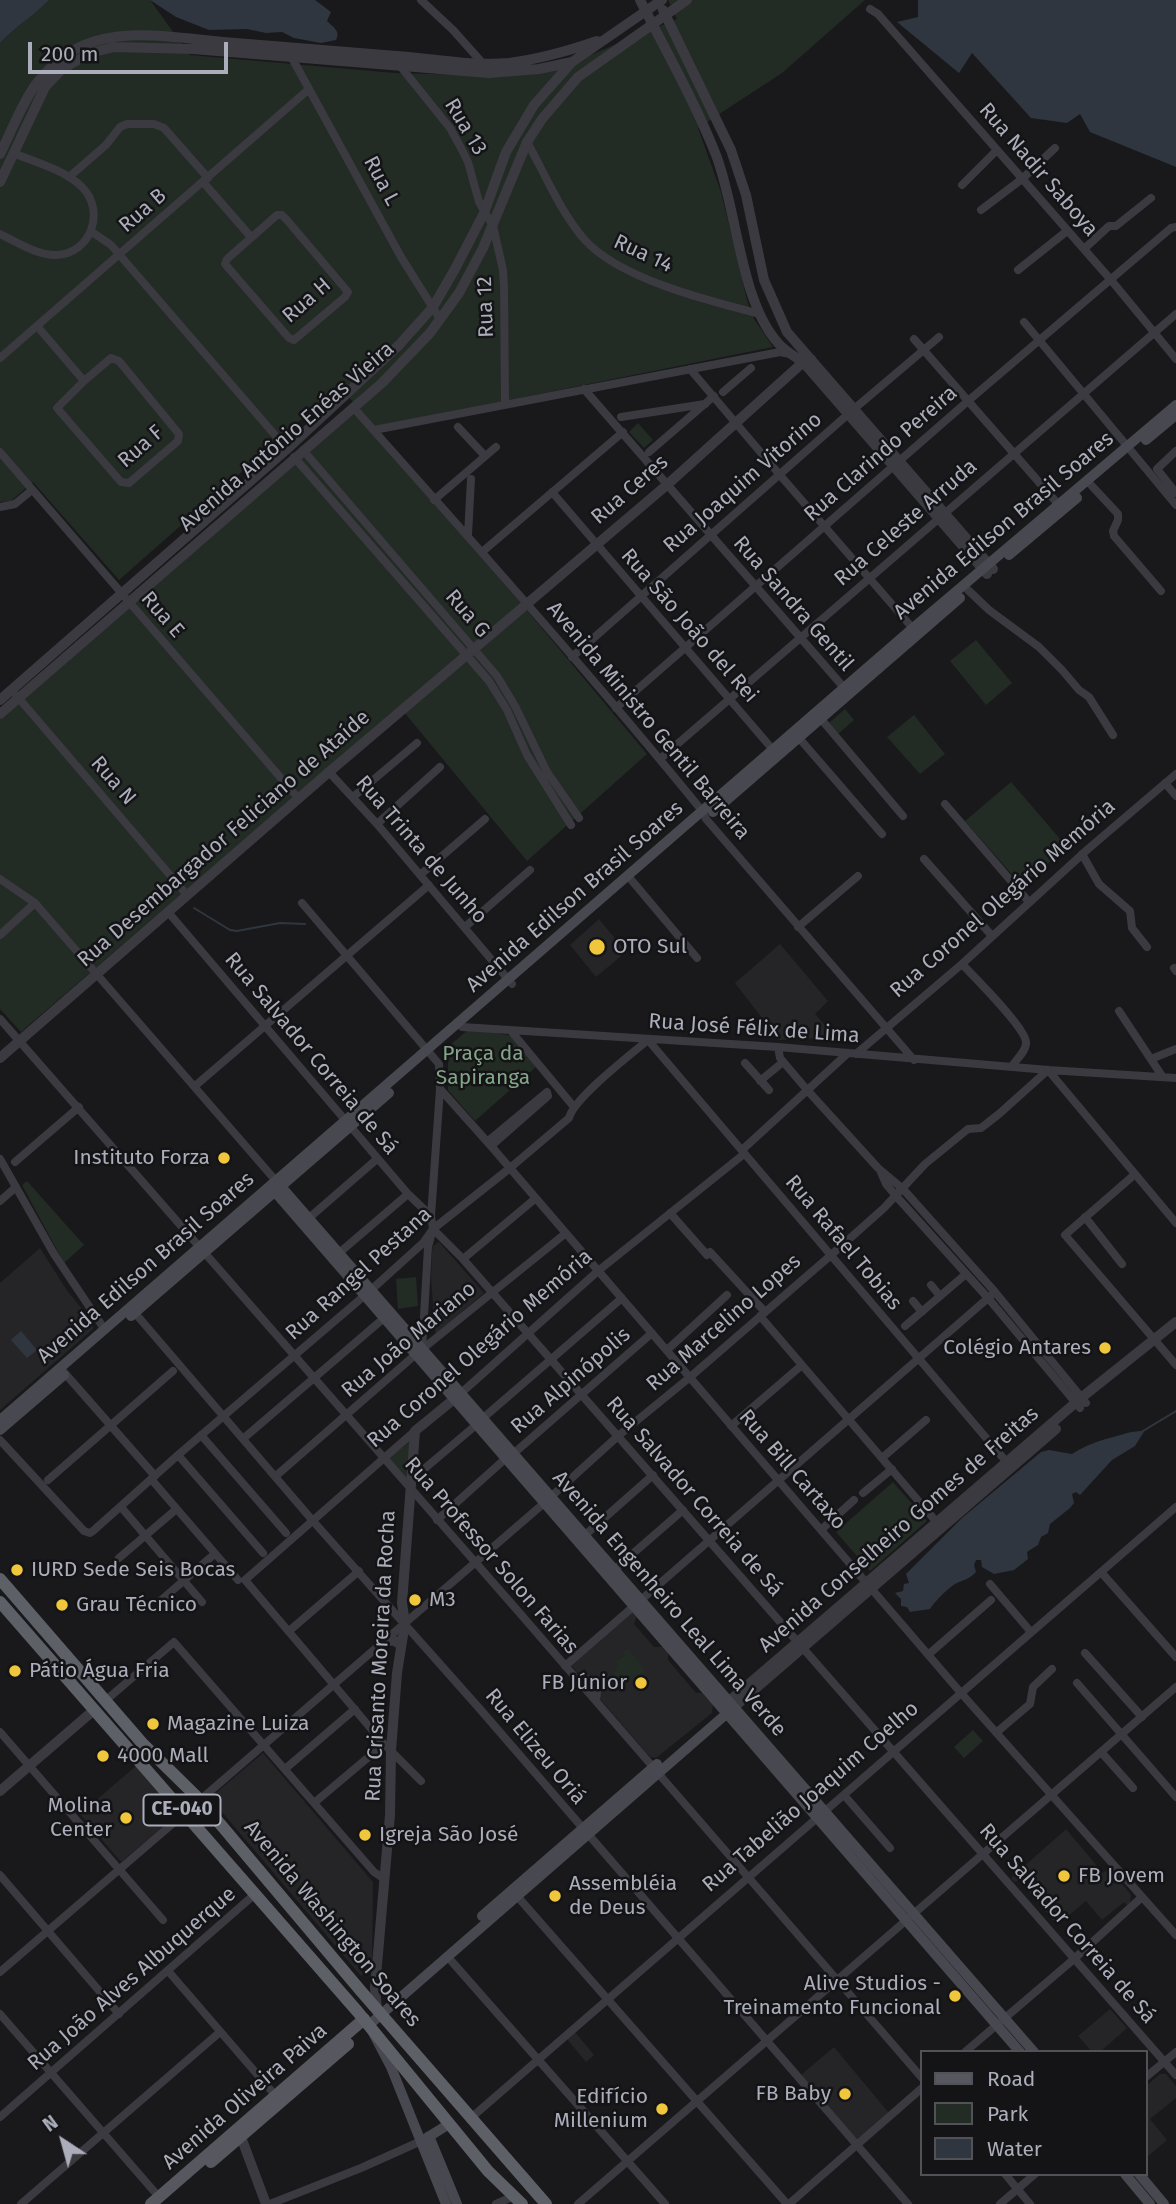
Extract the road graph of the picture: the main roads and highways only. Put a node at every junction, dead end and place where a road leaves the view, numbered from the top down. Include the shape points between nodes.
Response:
1 (1176, 405) edge
2 (1176, 415) edge
3 (1130, 449) junction
4 (988, 569) junction
5 (916, 631) junction
6 (847, 691) junction
7 (704, 815) junction
8 (277, 1186) junction
9 (201, 1250) junction
10 (368, 1293) junction
11 (418, 1353) junction
12 (63, 1371) junction
13 (0, 1420) edge
14 (0, 1430) edge
15 (546, 1500) junction
16 (0, 1579) edge
17 (637, 1602) junction
18 (1, 1606) edge
19 (727, 1708) junction
20 (585, 1832) junction
21 (379, 2011) junction
22 (1001, 2021) junction
23 (366, 2022) junction
24 (1019, 2050) edge
25 (1032, 2050) edge
26 (449, 2124) junction
27 (424, 2139) junction
28 (506, 2158) junction
29 (1127, 2176) edge
30 (1141, 2176) edge
31 (498, 2182) junction
32 (518, 2200) edge
33 (158, 2202) edge
34 (446, 2204) edge
35 (457, 2204) edge
36 (546, 2204) edge
37 (1150, 2204) edge
38 (1164, 2204) edge

1 - 3 main road, Avenida Edilson Brasil Soares
2 - 3 main road, Avenida Edilson Brasil Soares
3 - 4 main road, Avenida Edilson Brasil Soares via 1058,504
3 - 4 main road, Avenida Edilson Brasil Soares via 1095,489
4 - 5 main road, Avenida Edilson Brasil Soares
4 - 5 main road, Avenida Edilson Brasil Soares
5 - 6 main road, Avenida Edilson Brasil Soares
6 - 7 main road, Avenida Edilson Brasil Soares
6 - 7 main road, Avenida Edilson Brasil Soares via 821,719
7 - 8 main road, Avenida Edilson Brasil Soares
8 - 9 main road, Avenida Edilson Brasil Soares
8 - 10 main road, Avenida Engenheiro Leal Lima Verde
8 - 10 main road, Avenida Engenheiro Leal Lima Verde via 339,1253
9 - 12 main road, Avenida Edilson Brasil Soares
9 - 12 main road, Avenida Edilson Brasil Soares
10 - 11 main road, Avenida Engenheiro Leal Lima Verde
10 - 11 main road, Avenida Engenheiro Leal Lima Verde via 384,1318
11 - 15 main road, Avenida Engenheiro Leal Lima Verde
12 - 13 main road, Avenida Edilson Brasil Soares
12 - 14 main road, Avenida Edilson Brasil Soares
15 - 17 main road, Avenida Engenheiro Leal Lima Verde
15 - 17 main road, Avenida Engenheiro Leal Lima Verde via 584,1536
16 - 21 highway, Avenida Washington Soares / CE-040 via 142,1743 200,1800
17 - 19 main road, Avenida Engenheiro Leal Lima Verde
18 - 23 highway, Avenida Washington Soares / CE-040
19 - 20 main road, Avenida Conselheiro Gomes de Freitas
19 - 22 main road, Avenida Engenheiro Leal Lima Verde
20 - 21 main road, Avenida Conselheiro Gomes de Freitas
20 - 21 main road, Avenida Conselheiro Gomes de Freitas via 517,1896
21 - 23 main road, Avenida Conselheiro Gomes de Freitas
21 - 28 highway, Avenida Washington Soares / CE-040
22 - 24 main road, Avenida Engenheiro Leal Lima Verde
22 - 25 main road, Avenida Engenheiro Leal Lima Verde
23 - 26 highway, Avenida Washington Soares / CE-040
23 - 27 main road
23 - 33 main road, Avenida Oliveira Paiva via 275,2095
23 - 33 main road, Avenida Oliveira Paiva via 241,2137
26 - 27 main road
26 - 31 highway, Avenida Washington Soares / CE-040
27 - 34 main road
27 - 35 main road
28 - 31 highway via 492,2158 491,2170
28 - 36 highway, Avenida Washington Soares / CE-040
29 - 37 main road
30 - 38 main road
31 - 32 highway, Avenida Washington Soares / CE-040

